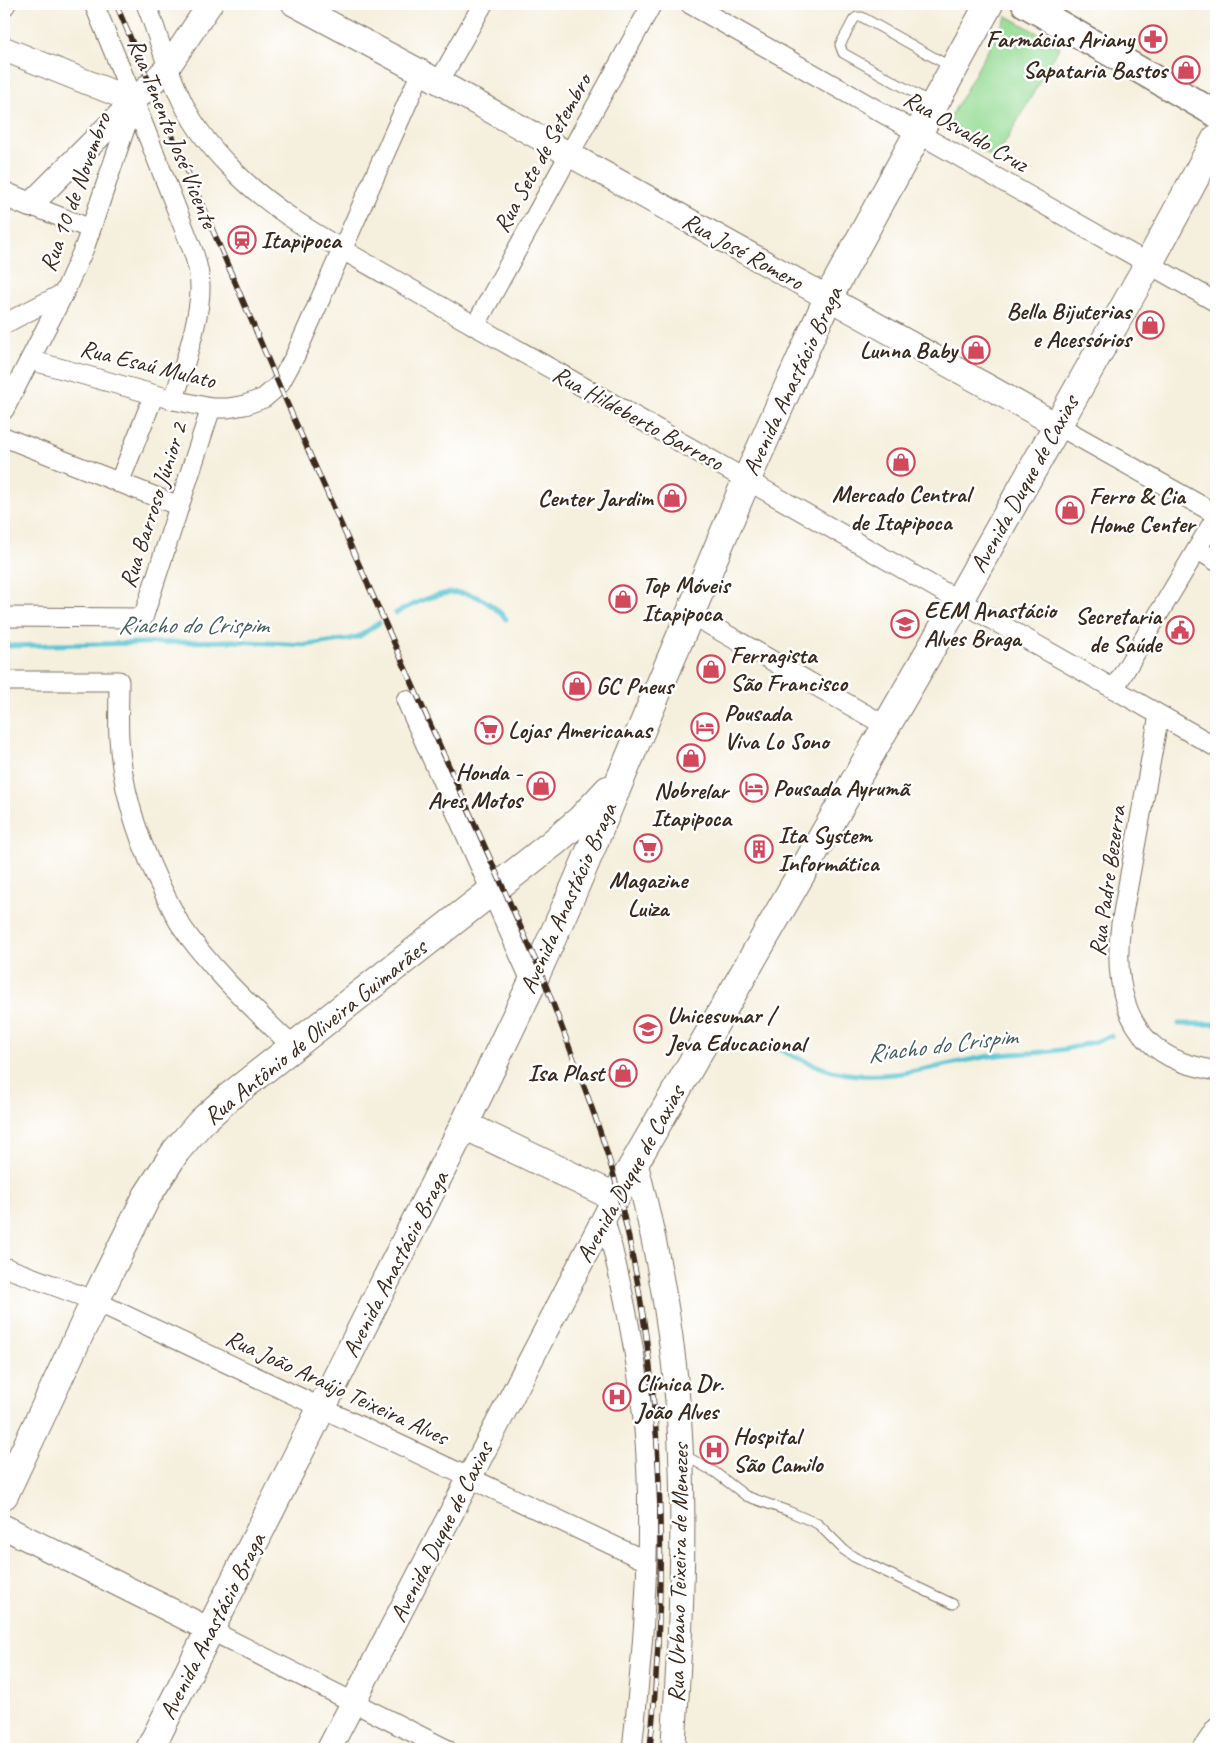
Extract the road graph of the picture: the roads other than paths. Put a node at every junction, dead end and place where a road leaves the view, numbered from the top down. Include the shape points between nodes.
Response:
1 (6, 4) edge
2 (94, 4) edge
3 (146, 4) edge
4 (210, 4) edge
5 (294, 4) edge
6 (483, 4) edge
7 (652, 4) edge
8 (690, 4) edge
9 (989, 4) edge
10 (1025, 4) edge
11 (4, 7) edge
12 (4, 49) edge
13 (168, 66) junction
14 (953, 68) junction
15 (430, 77) junction
16 (134, 101) junction
17 (934, 104) junction
18 (1216, 114) edge
19 (919, 132) junction
20 (1216, 139) edge
21 (570, 154) junction
22 (4, 194) edge
23 (30, 205) junction
24 (91, 230) junction
25 (343, 250) junction
26 (1149, 263) junction
27 (64, 293) junction
28 (828, 298) junction
29 (1216, 302) edge
30 (4, 324) edge
31 (475, 326) junction
32 (30, 360) junction
33 (154, 395) junction
34 (174, 400) junction
35 (211, 408) junction
36 (4, 410) edge
37 (1057, 425) junction
38 (4, 438) edge
39 (747, 479) junction
40 (119, 482) junction
41 (179, 506) junction
42 (1216, 516) edge
43 (1197, 549) junction
44 (1216, 561) edge
45 (959, 600) junction
46 (689, 613) junction
47 (4, 617) edge
48 (4, 681) edge
49 (1114, 689) junction
50 (406, 700) dead end
51 (1159, 715) junction
52 (886, 726) junction
53 (1216, 747) edge
54 (623, 771) junction
55 (497, 888) junction
56 (532, 983) junction
57 (293, 1047) junction
58 (1216, 1071) edge
59 (464, 1125) junction
60 (635, 1161) junction
61 (609, 1207) junction
62 (4, 1267) edge
63 (95, 1301) junction
64 (322, 1408) junction
65 (681, 1454) junction
66 (469, 1477) junction
67 (4, 1495) edge
68 (4, 1527) edge
69 (646, 1560) junction
70 (953, 1604) dead end
71 (210, 1630) junction
72 (353, 1702) junction
73 (1216, 1728) edge
74 (150, 1749) edge
75 (329, 1749) edge
76 (446, 1749) edge
77 (632, 1749) edge
78 (673, 1749) edge
79 (1202, 1749) edge

1 - 11 street
2 - 16 street, Rua Tenente José Vicente
3 - 13 street, Rua Hildeberto Barroso
4 - 13 street
5 - 15 street, Rua José Romero
6 - 15 street
7 - 21 street, Rua Sete de Setembro
8 - 19 street, Rua Osvaldo Cruz
9 - 14 main road, Avenida Anastácio Braga
10 - 18 main road
12 - 16 street
13 - 16 street
13 - 25 street, Rua Hildeberto Barroso via 194,125 232,170 288,216
14 - 17 main road, Avenida Anastácio Braga
14 - 17 lane via 862,17 857,16 850,25 840,46 842,53
15 - 21 street, Rua José Romero
15 - 25 street
16 - 23 street
16 - 24 street, Rua 10 de Novembro
16 - 34 street, Rua Tenente José Vicente via 200,274 198,309
17 - 19 main road, Avenida Anastácio Braga
19 - 26 street, Rua Osvaldo Cruz
19 - 28 main road, Avenida Anastácio Braga
20 - 26 main road, Avenida Duque de Caxias
21 - 28 street, Rua José Romero
21 - 31 street, Rua Sete de Setembro
22 - 23 street
23 - 24 street
24 - 27 street, Rua 10 de Novembro
25 - 31 street, Rua Hildeberto Barroso
25 - 35 street, Rua Esaú Mulato via 279,385 264,398 245,405
26 - 29 street, Rua Osvaldo Cruz
26 - 37 main road, Avenida Duque de Caxias
27 - 30 street, Rua 10 de Novembro
27 - 32 street
28 - 37 street, Rua José Romero
28 - 39 main road, Avenida Anastácio Braga
31 - 39 street, Rua Hildeberto Barroso
32 - 33 street, Rua Esaú Mulato
32 - 36 street
33 - 34 street, Rua Esaú Mulato
33 - 40 street
34 - 35 street, Rua Esaú Mulato
35 - 41 street, Rua Barroso Júnior 2
37 - 42 street, Rua José Romero
37 - 45 main road, Avenida Duque de Caxias
38 - 40 street
39 - 45 street, Rua Hildeberto Barroso
39 - 46 main road, Avenida Anastácio Braga
40 - 41 street
41 - 47 street, Rua Barroso Júnior 2 via 143,618
42 - 43 street
43 - 44 street
43 - 49 street
45 - 49 street, Rua Hildeberto Barroso
45 - 52 main road, Avenida Duque de Caxias
46 - 52 street
46 - 54 main road, Avenida Anastácio Braga
48 - 57 street via 119,681 119,738 125,782 136,827 154,874 180,923 211,964
49 - 51 street, Rua Hildeberto Barroso
50 - 55 street
51 - 53 street, Rua Hildeberto Barroso
51 - 58 street, Rua Padre Bezerra via 1121,924 1118,962 1124,997 1134,1022 1148,1041 1179,1061
52 - 60 main road, Avenida Duque de Caxias
54 - 55 main road, Avenida Anastácio Braga via 580,820
54 - 56 main road, Avenida Anastácio Braga
55 - 56 street
55 - 57 main road, Rua Antônio de Oliveira Guimarães
56 - 59 main road, Avenida Anastácio Braga
57 - 63 main road, Rua Antônio de Oliveira Guimarães via 229,1097 176,1151 147,1196
59 - 61 main road
59 - 64 main road, Avenida Anastácio Braga
60 - 61 main road, Avenida Duque de Caxias
60 - 65 street, Rua Urbano Teixeira de Menezes via 654,1240 669,1331
61 - 66 street, Avenida Duque de Caxias
61 - 69 street, Rua Urbano Teixeira de Menezes via 638,1379 647,1475
62 - 63 street, Rua João Araújo Teixeira Alves
63 - 64 street, Rua João Araújo Teixeira Alves
63 - 67 main road, Rua Antônio de Oliveira Guimarães
64 - 66 street, Rua João Araújo Teixeira Alves
64 - 71 main road, Avenida Anastácio Braga
65 - 70 lane via 716,1473 746,1496 818,1524 854,1557
65 - 78 street, Rua Urbano Teixeira de Menezes via 682,1598
66 - 69 street, Rua João Araújo Teixeira Alves
66 - 72 street, Avenida Duque de Caxias
68 - 71 street
69 - 77 street, Rua Urbano Teixeira de Menezes via 644,1623
71 - 72 street
71 - 74 main road, Avenida Anastácio Braga
72 - 75 street, Avenida Duque de Caxias
72 - 76 street
73 - 79 street

